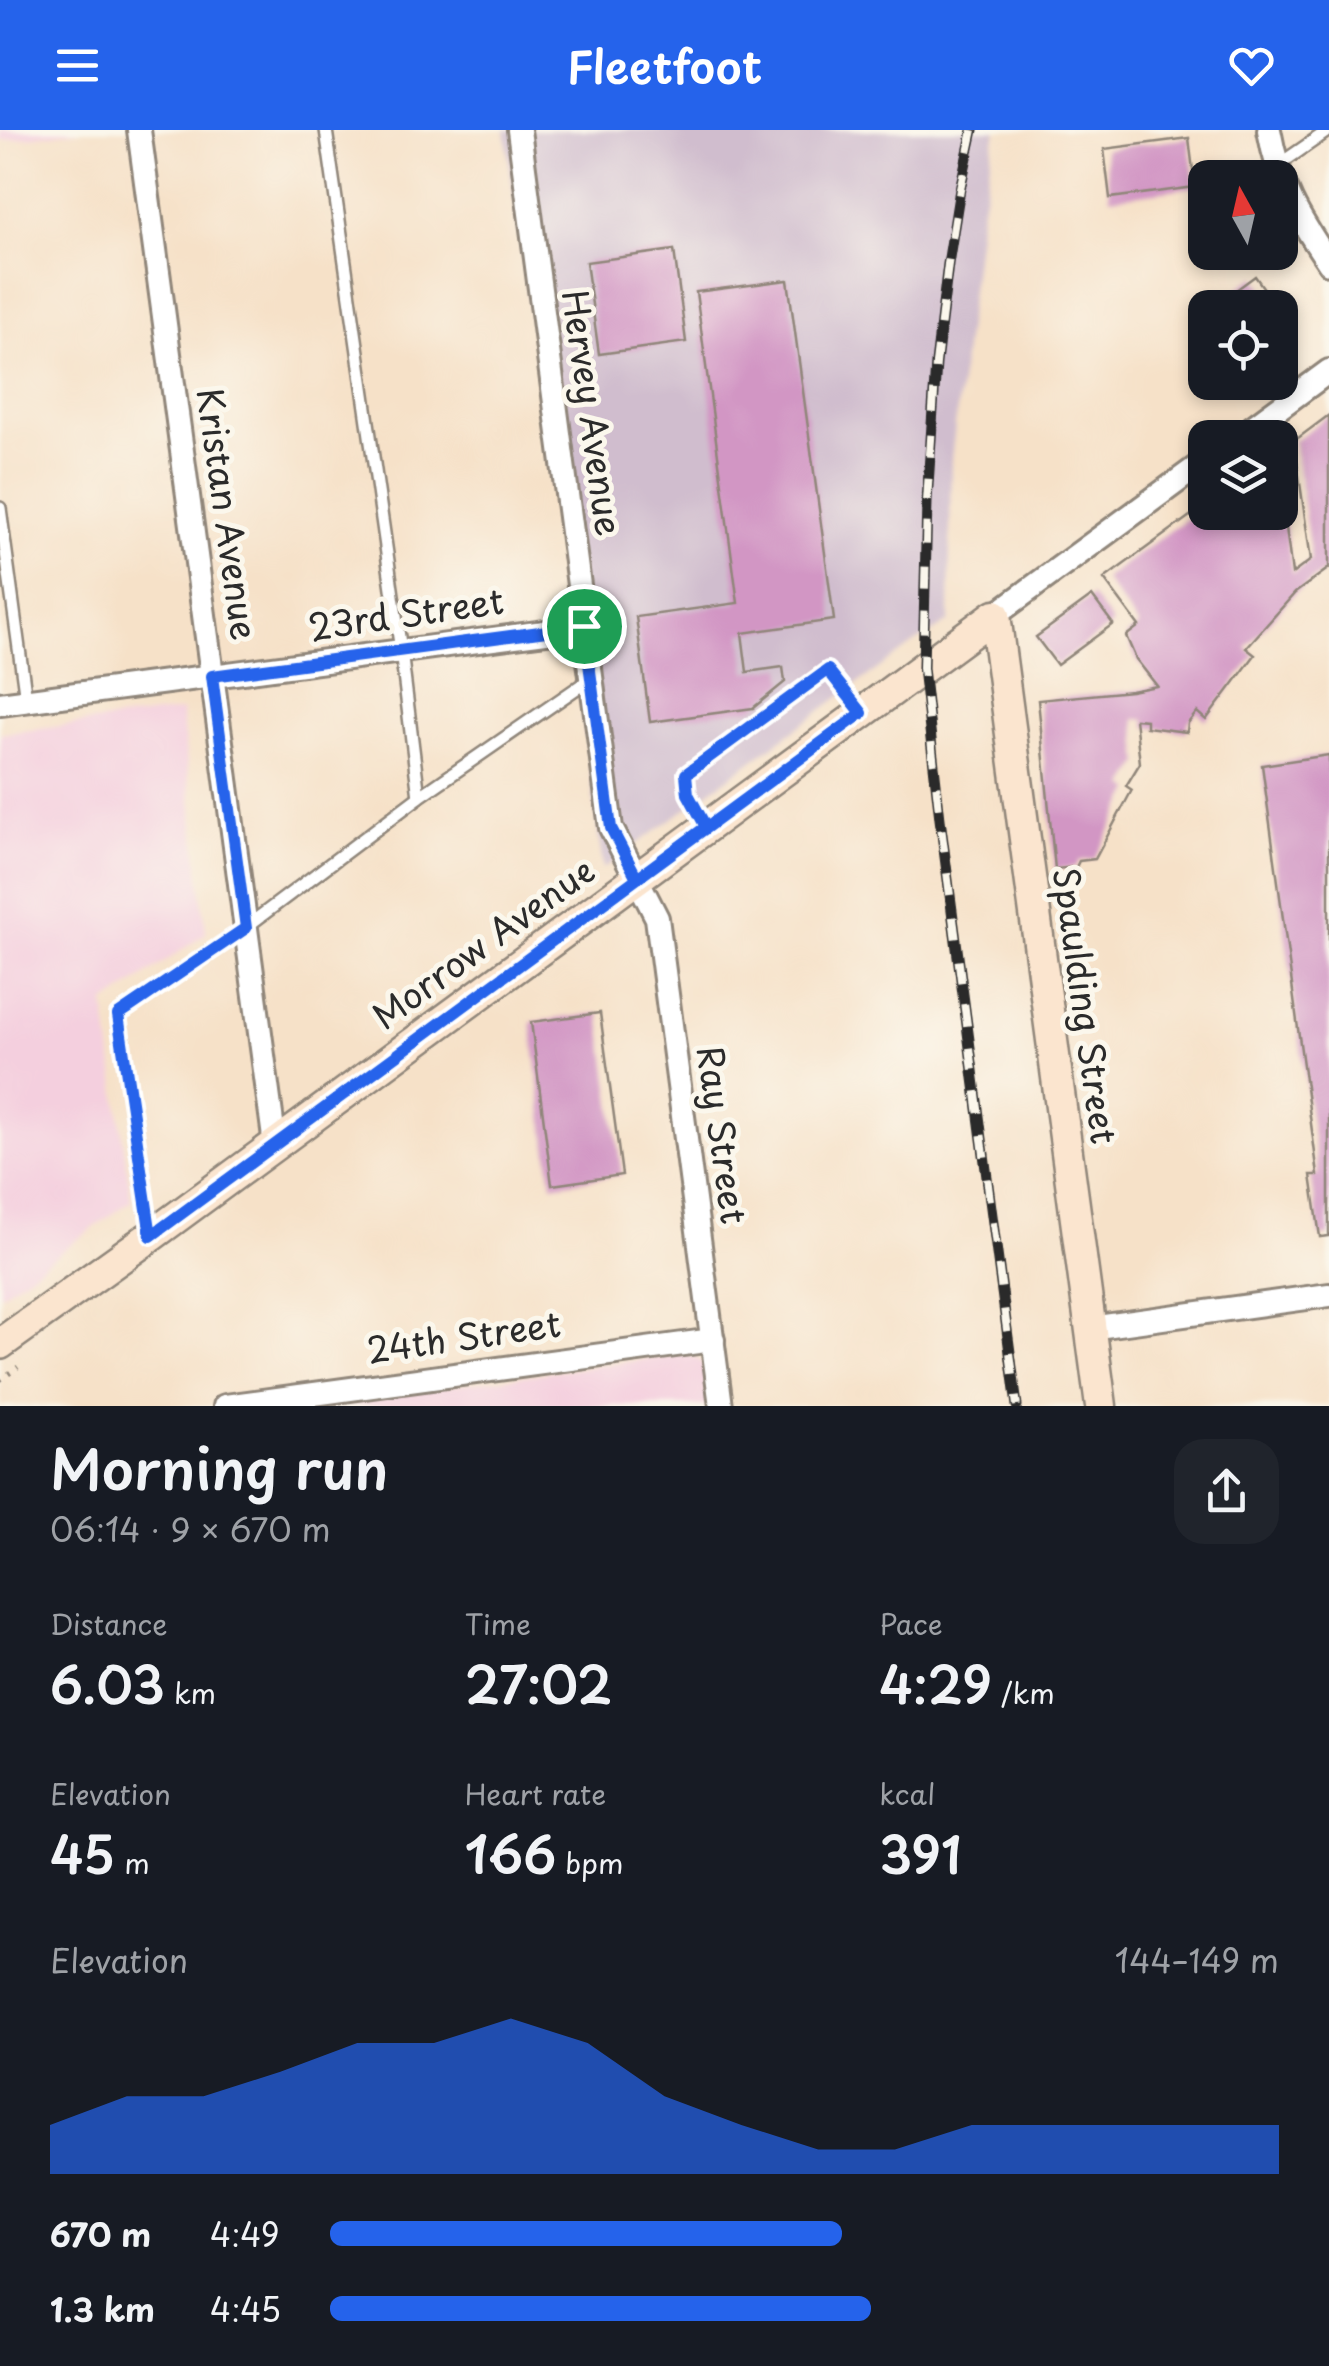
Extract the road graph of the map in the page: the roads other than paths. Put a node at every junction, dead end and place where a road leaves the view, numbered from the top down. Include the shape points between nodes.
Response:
1 (139, 130) edge
2 (326, 130) edge
3 (518, 130) edge
4 (1269, 130) edge
5 (1329, 130) edge
6 (1276, 160) edge
7 (1286, 160) edge
8 (1298, 214) edge
9 (1329, 262) edge
10 (1329, 371) edge
11 (1262, 420) edge
12 (1188, 474) edge
13 (0, 508) edge
14 (995, 615) junction
15 (584, 626) junction
16 (401, 651) junction
17 (212, 676) junction
18 (590, 679) junction
19 (26, 700) junction
20 (0, 704) edge
21 (862, 713) junction
22 (419, 797) junction
23 (706, 827) junction
24 (637, 878) junction
25 (246, 928) junction
26 (275, 1145) junction
27 (151, 1236) junction
28 (1329, 1295) edge
29 (1090, 1328) junction
30 (713, 1340) junction
31 (0, 1344) edge
32 (225, 1406) edge
33 (722, 1406) edge
34 (1100, 1406) edge

1 - 17 street, Kristan Avenue
2 - 16 lane
3 - 15 street, Hervey Avenue
4 - 6 street
5 - 7 lane
8 - 9 street
10 - 11 street
12 - 14 street, Morrow Avenue
13 - 19 lane
14 - 21 street, Morrow Avenue
14 - 29 street, Spaulding Street
15 - 16 street, 23rd Street
15 - 18 street, Hervey Avenue
16 - 17 street, 23rd Street
16 - 22 lane
17 - 19 street, 23rd Street
17 - 25 street, Kristan Avenue
18 - 22 lane
18 - 24 street, Hervey Avenue via 611,828
19 - 20 street, 23rd Street
21 - 23 street, Morrow Avenue
21 - 23 lane via 828,670 686,774 688,794
22 - 25 lane
23 - 24 street, Morrow Avenue
24 - 26 street, Morrow Avenue
24 - 30 street, Ray Street via 657,918
25 - 26 street, Kristan Avenue
25 - 27 lane via 118,1015
26 - 27 street, Morrow Avenue
27 - 31 street, Morrow Avenue
28 - 29 street
29 - 34 street, Spaulding Street
30 - 32 street, 24th Street
30 - 33 street, Ray Street

